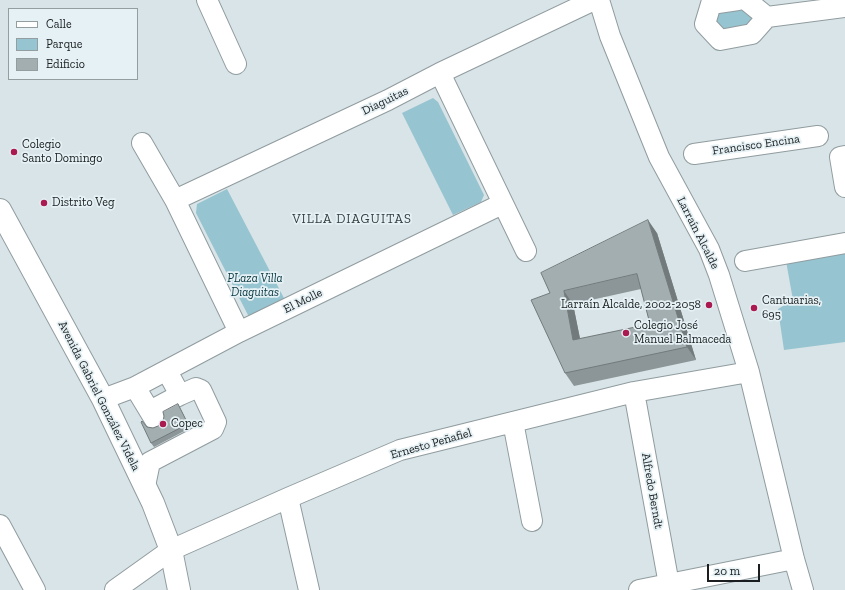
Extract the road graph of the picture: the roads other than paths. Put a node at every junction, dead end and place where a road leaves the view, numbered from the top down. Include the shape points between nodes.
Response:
1 (207, 0) edge
2 (594, 0) edge
3 (599, 0) edge
4 (738, 0) edge
5 (746, 0) edge
6 (845, 7) edge
7 (767, 17) junction
8 (236, 64) dead end
9 (440, 73) junction
10 (818, 136) dead end
11 (142, 143) dead end
12 (694, 154) dead end
13 (843, 156) edge
14 (845, 187) edge
15 (175, 200) junction
16 (502, 204) junction
17 (3, 220) edge
18 (845, 243) edge
19 (526, 250) dead end
20 (746, 261) dead end
21 (239, 332) junction
22 (167, 371) junction
23 (750, 372) junction
24 (135, 387) junction
25 (634, 392) junction
26 (180, 395) junction
27 (103, 399) junction
28 (513, 422) junction
29 (145, 486) junction
30 (288, 498) junction
31 (532, 521) dead end
32 (0, 525) edge
33 (170, 550) junction
34 (794, 559) junction
35 (669, 587) edge
36 (35, 590) edge
37 (115, 590) edge
38 (179, 590) edge
39 (309, 590) edge
40 (639, 590) edge
41 (803, 590) edge

1 - 8 street
2 - 9 street, Diaguitas
3 - 23 street, Larraín Alcalde via 610,36 659,157 709,249
4 - 7 street via 711,4 706,24 720,40 752,34
5 - 7 street
6 - 7 street
9 - 15 street, Diaguitas
9 - 16 street
10 - 12 street, Francisco Encina
11 - 15 street
13 - 14 street
15 - 21 street
16 - 19 street
16 - 21 street, El Molle
17 - 27 main road, Avenida Gabriel González Videla
18 - 20 street
21 - 22 street, El Molle
22 - 24 street, El Molle
22 - 26 street
23 - 25 street, Ernesto Peñafiel
23 - 34 street, Larraín Alcalde
24 - 26 street via 152,416
24 - 27 street, El Molle
25 - 28 street, Ernesto Peñafiel
25 - 35 street, Alfredo Berndt
26 - 29 street via 196,388 201,390 216,422 213,429 169,447 150,462
27 - 29 main road, Avenida Gabriel González Videla
28 - 30 street, Ernesto Peñafiel via 400,450
28 - 31 street
29 - 33 main road, Avenida Gabriel González Videla
30 - 33 street, Ernesto Peñafiel
30 - 39 street
32 - 36 street
33 - 37 street, Ernesto Peñafiel
33 - 38 main road, Avenida Gabriel González Videla
34 - 35 street
34 - 41 street, Larraín Alcalde
35 - 40 street

